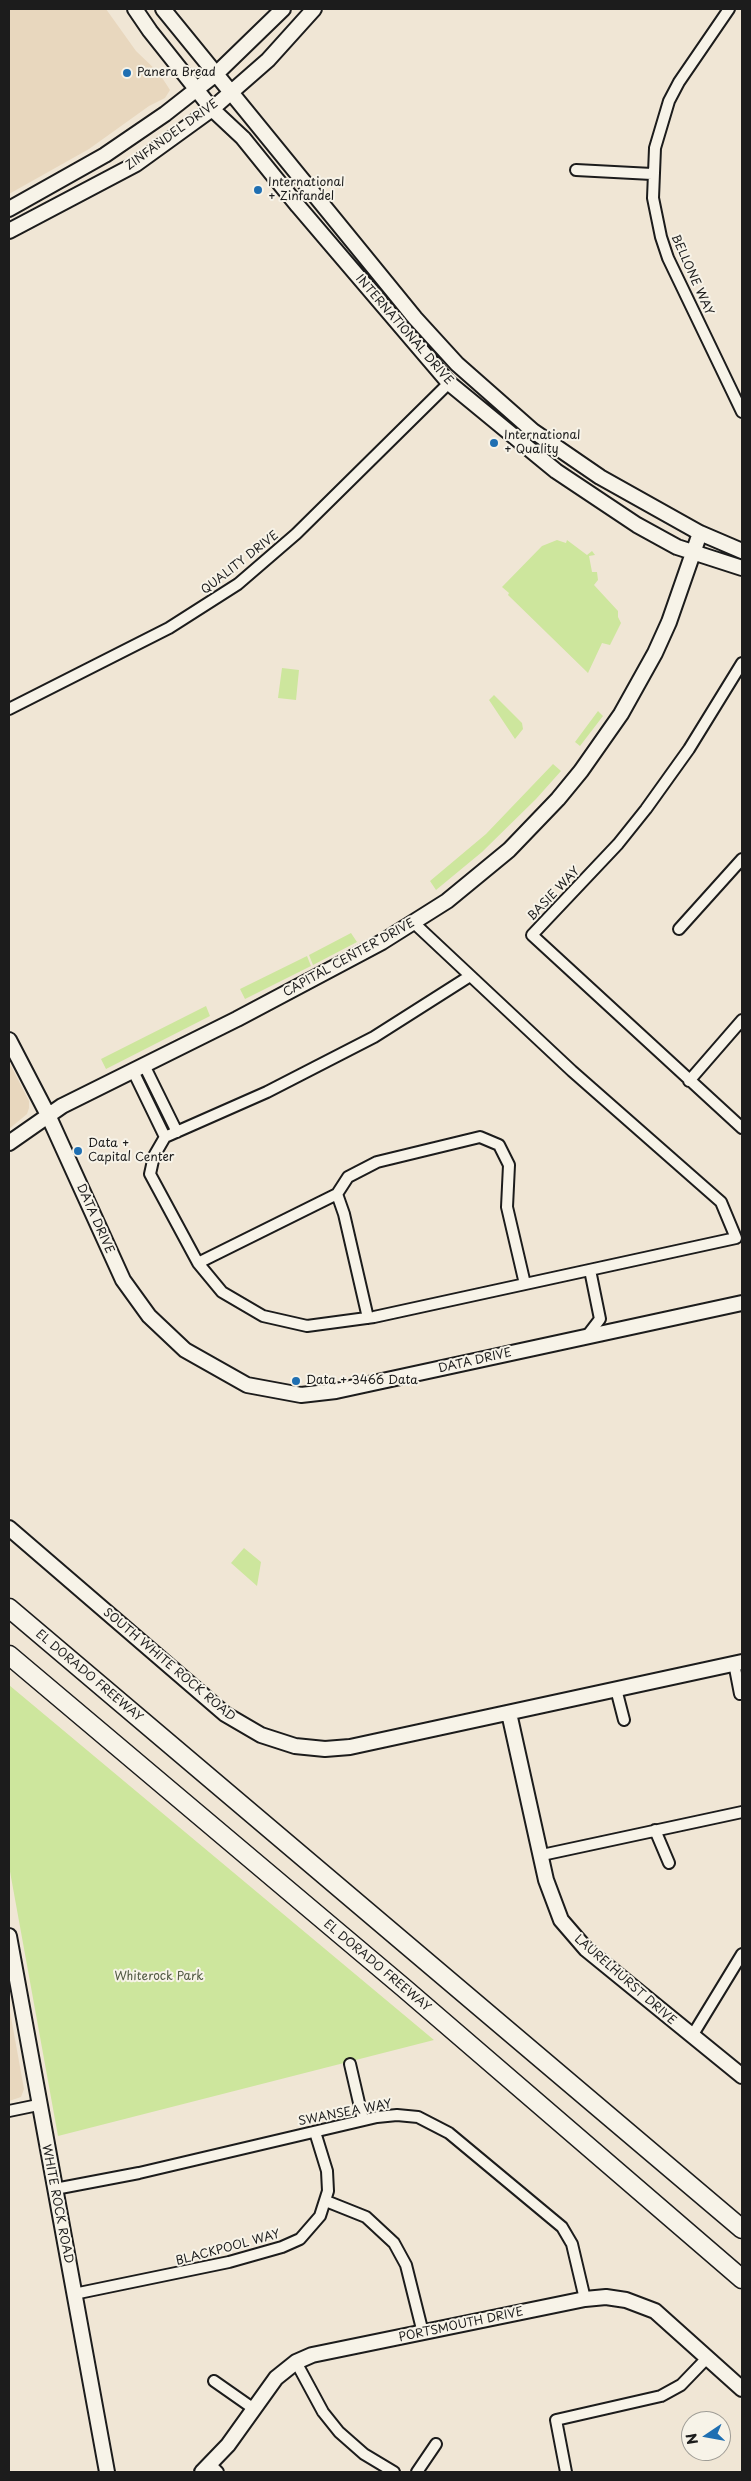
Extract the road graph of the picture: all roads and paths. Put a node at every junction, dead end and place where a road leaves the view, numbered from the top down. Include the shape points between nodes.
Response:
1 (135, 9) edge
2 (163, 9) edge
3 (283, 9) edge
4 (314, 9) edge
5 (729, 9) edge
6 (216, 74) junction
7 (198, 89) junction
8 (230, 91) junction
9 (212, 109) junction
10 (576, 170) dead end
11 (652, 174) junction
12 (9, 208) edge
13 (9, 231) edge
14 (376, 299) junction
15 (458, 364) junction
16 (449, 383) junction
17 (742, 412) edge
18 (566, 454) junction
19 (700, 533) junction
20 (742, 551) edge
21 (694, 552) junction
22 (742, 568) edge
23 (742, 663) edge
24 (9, 709) edge
25 (742, 859) edge
26 (414, 923) junction
27 (679, 929) dead end
28 (470, 976) junction
29 (742, 1020) edge
30 (9, 1040) edge
31 (139, 1068) junction
32 (689, 1081) junction
33 (48, 1115) junction
34 (742, 1128) edge
35 (177, 1132) junction
36 (165, 1137) junction
37 (9, 1143) edge
38 (337, 1194) junction
39 (198, 1263) junction
40 (590, 1270) junction
41 (524, 1284) junction
42 (742, 1303) edge
43 (368, 1318) junction
44 (587, 1336) junction
45 (9, 1528) edge
46 (9, 1608) edge
47 (9, 1656) edge
48 (738, 1662) edge
49 (616, 1689) junction
50 (740, 1694) dead end
51 (509, 1713) junction
52 (624, 1720) dead end
53 (742, 1812) edge
54 (655, 1830) junction
55 (542, 1854) junction
56 (669, 1863) dead end
57 (9, 1936) edge
58 (742, 1954) edge
59 (692, 2036) junction
60 (350, 2064) dead end
61 (742, 2076) edge
62 (38, 2105) junction
63 (9, 2111) edge
64 (363, 2120) junction
65 (315, 2132) junction
66 (55, 2189) junction
67 (326, 2201) junction
68 (742, 2229) edge
69 (736, 2273) edge
70 (742, 2289) edge
71 (74, 2294) junction
72 (585, 2299) junction
73 (423, 2333) junction
74 (708, 2357) junction
75 (296, 2362) junction
76 (214, 2381) dead end
77 (742, 2389) edge
78 (254, 2409) junction
79 (436, 2444) dead end
80 (210, 2470) edge
81 (107, 2472) edge
82 (394, 2472) edge
83 (417, 2472) edge
84 (566, 2472) edge

1 - 7 street, INTERNATIONAL DRIVE
2 - 6 street, INTERNATIONAL DRIVE
3 - 6 street, ZINFANDEL DRIVE
4 - 8 street, ZINFANDEL DRIVE via 268,60
5 - 11 street, BELLONE WAY via 669,101 658,132
6 - 7 street, ZINFANDEL DRIVE
6 - 8 street, INTERNATIONAL DRIVE
7 - 9 street, INTERNATIONAL DRIVE
7 - 12 street, ZINFANDEL DRIVE via 105,155
8 - 9 street, ZINFANDEL DRIVE
8 - 15 street, INTERNATIONAL DRIVE via 415,318
9 - 13 street, ZINFANDEL DRIVE via 136,164
9 - 14 street, INTERNATIONAL DRIVE via 243,138
10 - 11 street
11 - 17 street, BELLONE WAY via 655,215 668,258
14 - 15 street via 408,326 446,366 452,369
14 - 16 street, INTERNATIONAL DRIVE
15 - 18 street, INTERNATIONAL DRIVE via 502,405
16 - 18 street via 455,378 460,380 531,441
16 - 21 street, INTERNATIONAL DRIVE via 556,471 637,526 677,547
16 - 24 street, QUALITY DRIVE via 296,534 238,584 168,628
18 - 19 street, INTERNATIONAL DRIVE
19 - 20 street, INTERNATIONAL DRIVE
19 - 21 street, CAPITAL CENTER DRIVE
21 - 22 street, INTERNATIONAL DRIVE
21 - 26 street, CAPITAL CENTER DRIVE via 655,653 621,714 581,771 558,800 509,850
23 - 32 street, BASIE WAY via 689,749 646,809 618,844 532,935
25 - 27 street
26 - 28 street
26 - 31 street, CAPITAL CENTER DRIVE via 246,1015
28 - 35 street via 374,1037 267,1092
28 - 40 street via 721,1202 736,1238
29 - 32 street
30 - 33 street, DATA DRIVE
31 - 33 street, CAPITAL CENTER DRIVE
31 - 35 street
31 - 36 street
32 - 34 street, BASIE WAY
33 - 37 street, CAPITAL CENTER DRIVE
33 - 44 street, DATA DRIVE via 118,1270 149,1316 185,1350 248,1385 301,1395 336,1391
35 - 36 street
36 - 39 street via 154,1156 150,1174
38 - 39 street
38 - 41 street via 348,1176 377,1162 480,1137 499,1145 509,1165 506,1208
38 - 43 street
39 - 43 street via 222,1292 263,1316 307,1326
40 - 41 street
40 - 44 street via 600,1319
41 - 43 street
42 - 44 street, DATA DRIVE
45 - 51 street, SOUTH WHITE ROCK ROAD via 225,1714 272,1740 307,1748 350,1747
46 - 68 highway, EL DORADO FREEWAY
47 - 69 highway, EL DORADO FREEWAY
48 - 49 street, SOUTH WHITE ROCK ROAD
48 - 50 street, SOUTH WHITE ROCK ROAD
49 - 51 street, SOUTH WHITE ROCK ROAD
49 - 52 street
51 - 55 street, LAURELHURST DRIVE
53 - 54 street
54 - 55 street
54 - 56 street
55 - 59 street, LAURELHURST DRIVE via 553,1902 561,1920 578,1941
57 - 62 street, WHITE ROCK ROAD
58 - 59 street
59 - 61 street, LAURELHURST DRIVE
60 - 64 street
62 - 63 street
62 - 66 street, WHITE ROCK ROAD
64 - 65 street, SWANSEA WAY
64 - 72 street, SWANSEA WAY via 412,2116 430,2121 448,2133 562,2227 572,2244
65 - 66 street, SWANSEA WAY
65 - 67 street, BLACKPOOL WAY via 327,2172
66 - 71 street, WHITE ROCK ROAD
67 - 71 street, BLACKPOOL WAY via 308,2232 282,2247 183,2273
67 - 73 street via 366,2217 394,2244 406,2265
69 - 70 highway, EL DORADO FREEWAY
71 - 81 street, WHITE ROCK ROAD
72 - 73 street, PORTSMOUTH DRIVE
72 - 74 street, PORTSMOUTH DRIVE via 616,2298 645,2306 664,2318
73 - 75 street, PORTSMOUTH DRIVE via 312,2355
74 - 77 street, PORTSMOUTH DRIVE
74 - 84 street via 681,2385 661,2396 556,2420
75 - 78 street, PORTSMOUTH DRIVE via 276,2378
75 - 82 street via 323,2412 339,2432 364,2454
76 - 78 street
78 - 80 street, PORTSMOUTH DRIVE
79 - 83 street

